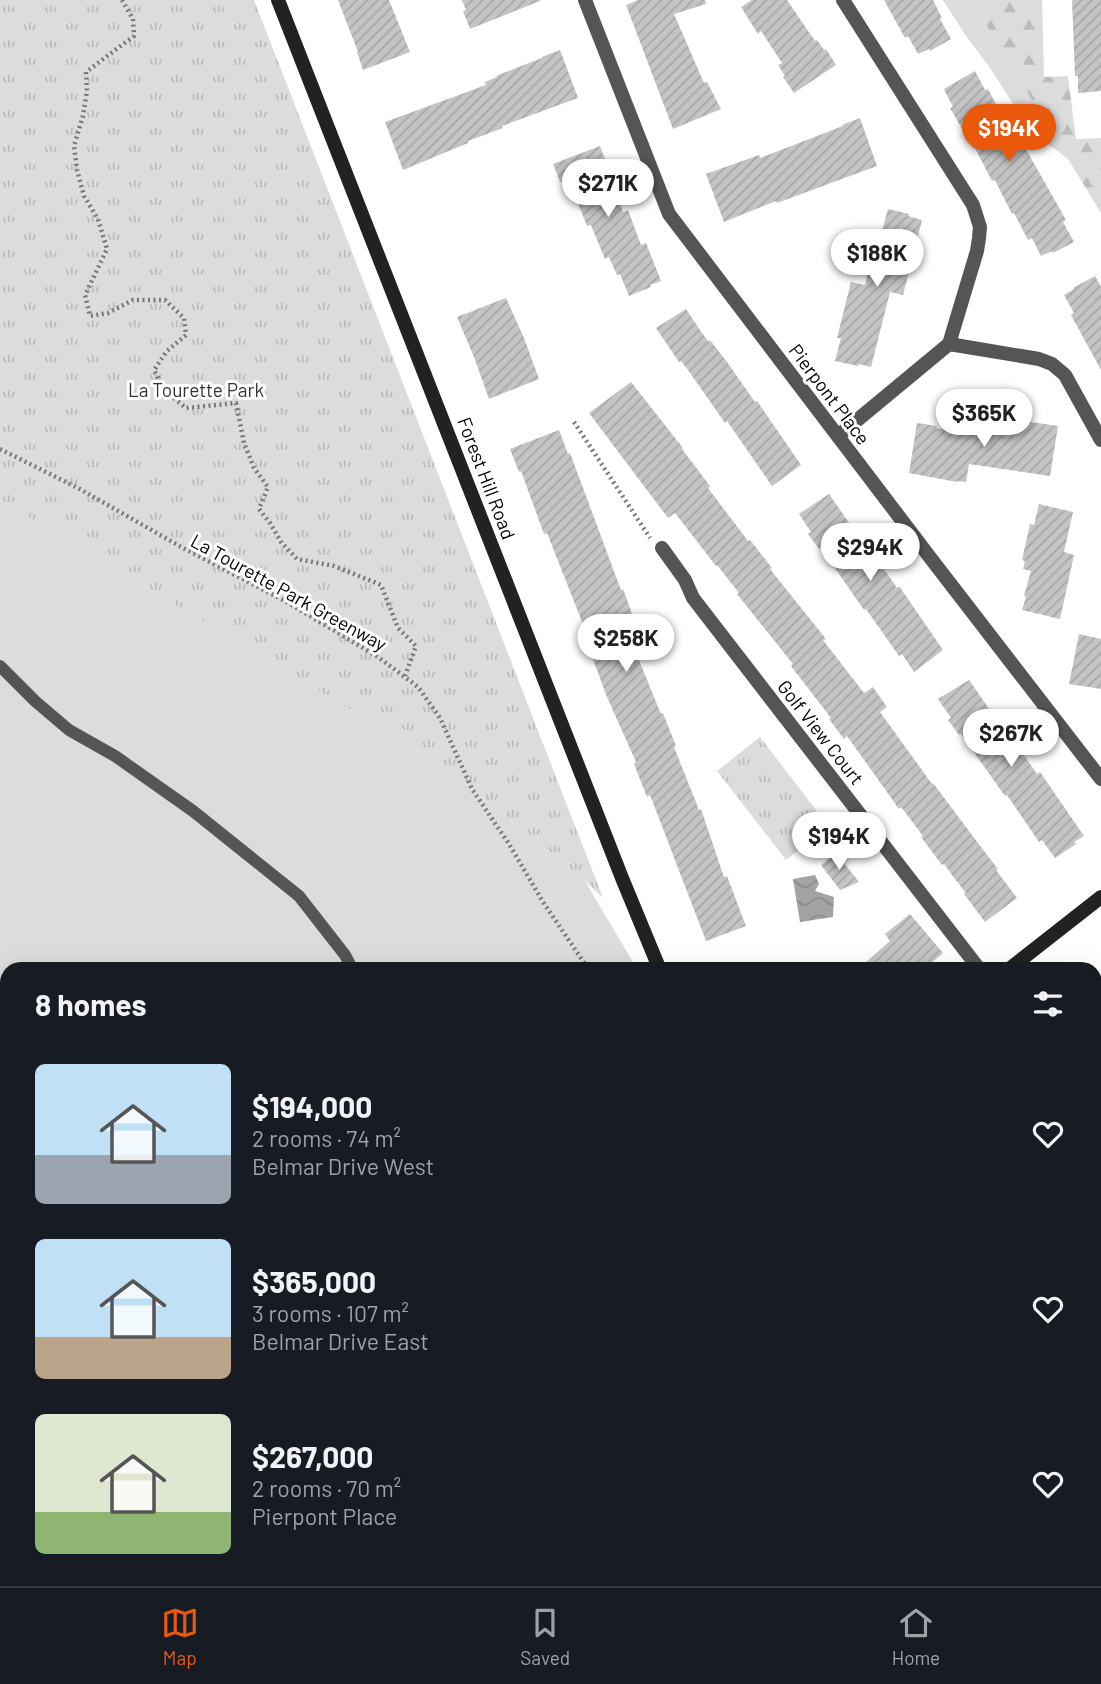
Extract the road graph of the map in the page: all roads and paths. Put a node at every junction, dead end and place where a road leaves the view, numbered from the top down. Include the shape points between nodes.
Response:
1 (122, 0) edge
2 (278, 0) edge
3 (585, 0) edge
4 (844, 0) edge
5 (949, 344) junction
6 (574, 422) dead end
7 (838, 436) junction
8 (1101, 440) edge
9 (0, 449) edge
10 (658, 546) joint
11 (0, 666) edge
12 (405, 676) junction
13 (1101, 779) edge
14 (1101, 897) edge
15 (349, 962) edge
16 (584, 962) edge
17 (657, 962) edge
18 (974, 962) edge
19 (1018, 962) edge

1 - 12 path via 133,19 134,36 86,72 83,116 74,146 85,196 107,249 85,295 90,316 133,300 165,300 184,318 186,335 154,370 164,391 186,408 236,403 244,443 268,486 259,509 297,559 334,566 381,585 398,628 416,646
2 - 17 street, Forest Hill Road
3 - 7 street, Pierpont Place via 669,214
4 - 5 street via 977,215 977,251
5 - 7 street
5 - 8 street via 1052,364 1065,375
6 - 10 path
7 - 13 street, Pierpont Place
9 - 12 path, La Tourette Park Greenway via 285,601
10 - 18 street, Golf View Court via 693,598
11 - 15 lane via 69,730 193,811 299,896
12 - 16 path, La Tourette Park Greenway via 440,718 472,789
14 - 19 street

